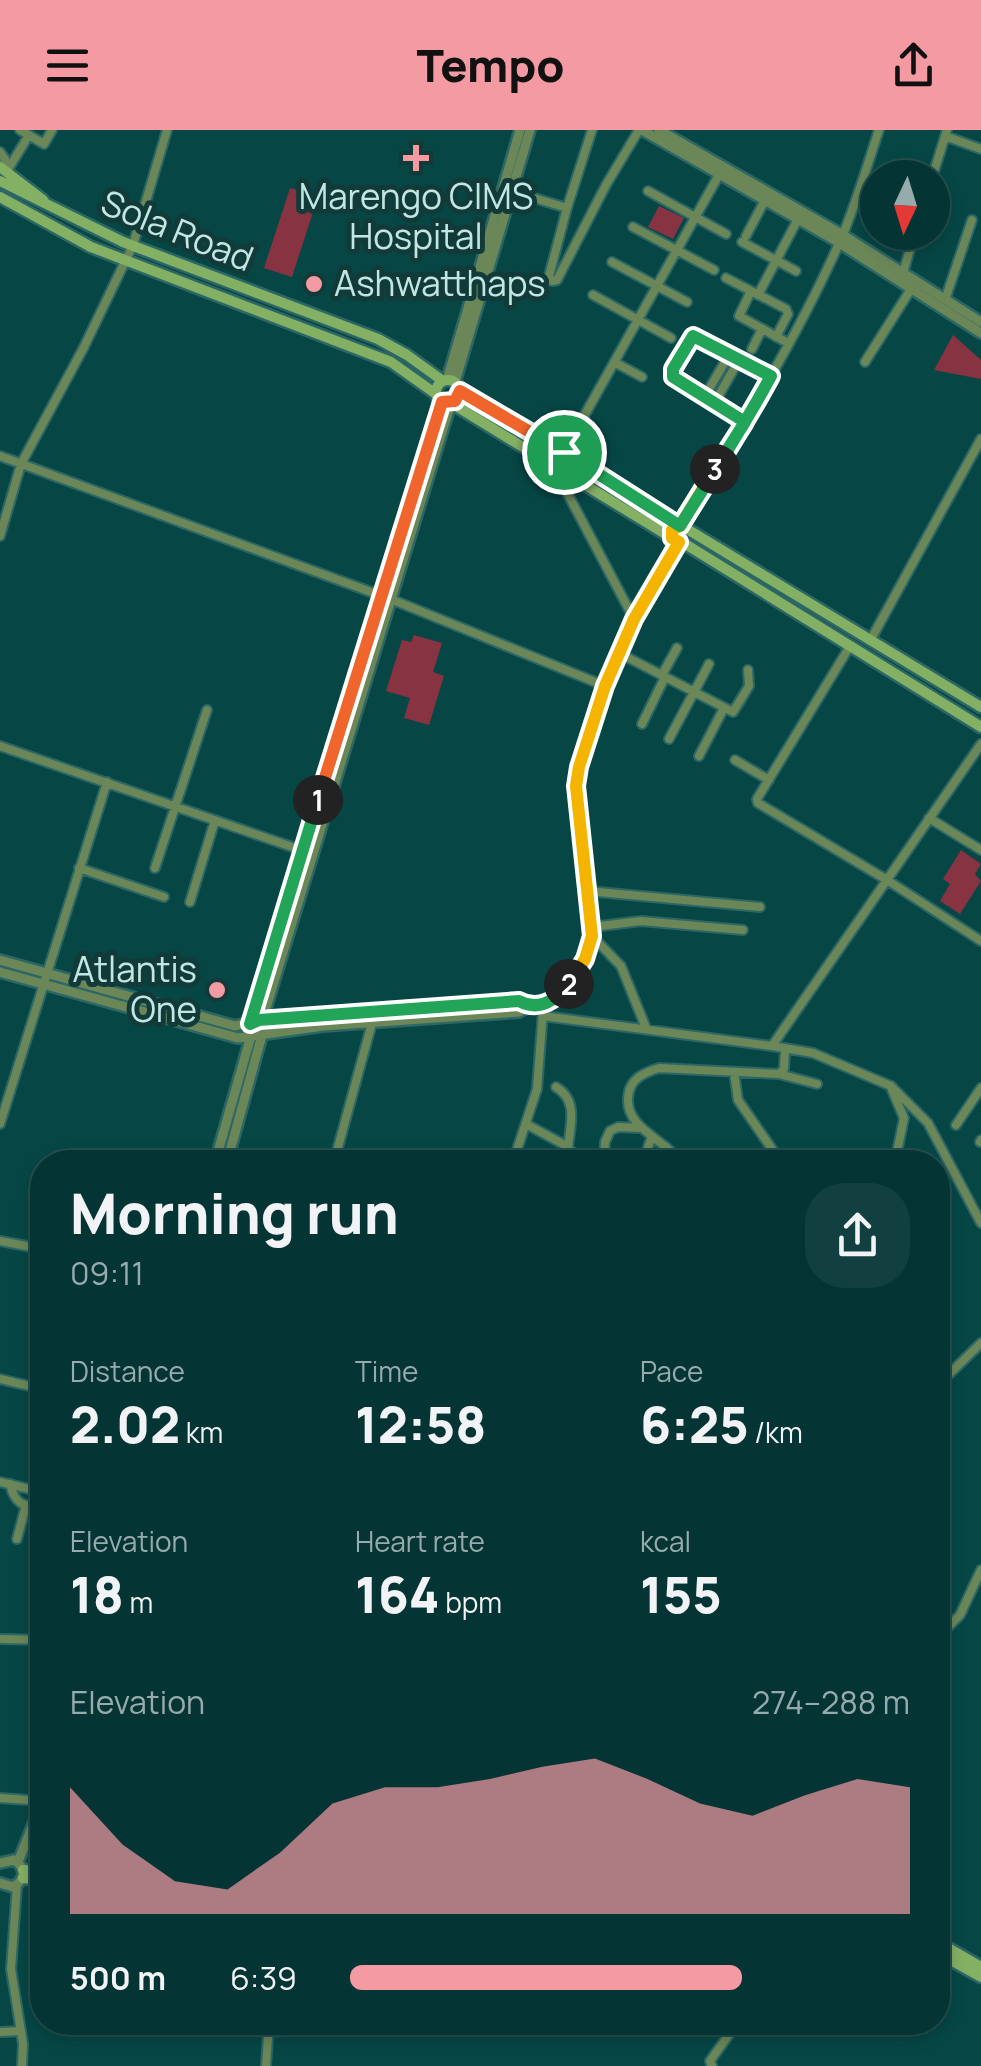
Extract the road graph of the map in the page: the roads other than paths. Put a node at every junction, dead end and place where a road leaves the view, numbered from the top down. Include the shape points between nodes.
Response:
1 (52, 130) edge
2 (167, 130) edge
3 (520, 130) edge
4 (530, 130) edge
5 (592, 130) edge
6 (641, 130) edge
7 (659, 130) edge
8 (879, 130) edge
9 (24, 132) edge
10 (946, 133) edge
11 (981, 149) edge
12 (0, 152) edge
13 (938, 160) edge
14 (2, 172) edge
15 (720, 173) junction
16 (511, 191) junction
17 (648, 191) dead end
18 (765, 200) junction
19 (2, 202) edge
20 (567, 208) junction
21 (696, 217) junction
22 (798, 219) junction
23 (972, 220) dead end
24 (633, 227) dead end
25 (726, 234) dead end
26 (841, 239) junction
27 (132, 246) junction
28 (676, 250) junction
29 (910, 250) edge
30 (125, 260) junction
31 (776, 261) junction
32 (612, 262) dead end
33 (714, 270) dead end
34 (796, 271) dead end
35 (903, 274) junction
36 (726, 278) dead end
37 (657, 286) junction
38 (912, 289) junction
39 (755, 293) junction
40 (593, 295) dead end
41 (946, 300) junction
42 (688, 302) dead end
43 (638, 320) junction
44 (981, 322) edge
45 (762, 330) junction
46 (981, 333) edge
47 (776, 336) junction
48 (670, 338) dead end
49 (788, 343) junction
50 (752, 349) dead end
51 (729, 355) junction
52 (739, 360) junction
53 (614, 362) junction
54 (865, 362) dead end
55 (771, 376) junction
56 (642, 377) dead end
57 (451, 383) junction
58 (705, 396) junction
59 (443, 400) junction
60 (715, 402) junction
61 (745, 422) junction
62 (981, 439) edge
63 (564, 452) junction
64 (0, 456) edge
65 (550, 461) junction
66 (21, 464) junction
67 (683, 528) junction
68 (0, 536) edge
69 (678, 541) junction
70 (379, 595) junction
71 (392, 600) junction
72 (634, 619) junction
73 (870, 640) junction
74 (850, 646) junction
75 (676, 648) dead end
76 (619, 653) junction
77 (708, 664) dead end
78 (748, 670) dead end
79 (664, 676) junction
80 (605, 686) junction
81 (694, 692) junction
82 (981, 707) edge
83 (724, 708) junction
84 (207, 710) dead end
85 (642, 724) dead end
86 (981, 727) edge
87 (670, 739) dead end
88 (981, 744) edge
89 (0, 746) edge
90 (699, 756) dead end
91 (735, 760) dead end
92 (769, 780) junction
93 (106, 782) junction
94 (176, 806) junction
95 (929, 818) junction
96 (215, 820) junction
97 (981, 850) edge
98 (304, 851) junction
99 (79, 868) junction
100 (155, 868) dead end
101 (887, 880) junction
102 (587, 892) junction
103 (164, 896) dead end
104 (190, 902) dead end
105 (760, 907) dead end
106 (743, 930) dead end
107 (592, 932) junction
108 (981, 941) edge
109 (0, 960) edge
110 (0, 972) edge
111 (45, 973) junction
112 (42, 984) junction
113 (544, 1004) junction
114 (543, 1016) junction
115 (373, 1017) junction
116 (262, 1021) junction
117 (250, 1024) junction
118 (646, 1028) junction
119 (256, 1034) junction
120 (772, 1046) junction
121 (784, 1050) junction
122 (734, 1072) junction
123 (779, 1074) junction
124 (817, 1084) dead end
125 (890, 1086) junction
126 (556, 1087) dead end
127 (981, 1088) edge
128 (0, 1124) edge
129 (526, 1124) junction
130 (956, 1125) dead end
131 (642, 1128) junction
132 (652, 1136) junction
133 (568, 1148) joint
134 (219, 1150) edge
135 (230, 1150) edge
136 (337, 1150) edge
137 (516, 1150) edge
138 (605, 1150) edge
139 (647, 1150) edge
140 (672, 1150) edge
141 (772, 1150) edge
142 (897, 1150) edge
143 (942, 1150) edge
144 (951, 1167) edge
145 (981, 1223) edge
146 (0, 1241) edge
147 (30, 1247) edge
148 (981, 1343) edge
149 (950, 1373) edge
150 (0, 1379) edge
151 (30, 1385) edge
152 (5, 1483) edge
153 (30, 1489) edge
154 (30, 1504) edge
155 (26, 1505) junction
156 (17, 1539) dead end
157 (981, 1570) edge
158 (950, 1625) edge
159 (0, 1639) edge
160 (30, 1640) edge
161 (0, 1798) edge
162 (30, 1800) edge
163 (30, 1837) edge
164 (0, 1863) edge
165 (30, 1873) edge
166 (20, 1874) junction
167 (30, 1877) edge
168 (2, 1886) edge
169 (950, 1949) edge
170 (950, 1960) edge
171 (981, 1967) edge
172 (981, 1977) edge
173 (21, 2031) junction
174 (0, 2032) edge
175 (268, 2035) edge
176 (729, 2035) edge
177 (22, 2066) edge
178 (266, 2066) edge
179 (712, 2066) edge

1 - 9 street via 44,144
2 - 27 street
3 - 57 street
4 - 16 street
5 - 20 street
6 - 15 street
6 - 20 street via 552,281
7 - 26 street
8 - 26 street
9 - 14 street
10 - 11 street
10 - 13 street
12 - 14 street
14 - 27 main road, Sola Road via 56,211
15 - 18 street
15 - 21 street
16 - 20 street
16 - 57 street
17 - 21 street
18 - 22 street
18 - 31 street via 744,239
19 - 30 main road, Sola Road
21 - 25 street
21 - 28 street
22 - 26 street
22 - 31 street
23 - 41 street
24 - 28 street
26 - 35 street
26 - 38 street
26 - 49 street
27 - 30 street
27 - 57 main road, Sola Road via 378,339
28 - 33 street
28 - 37 street
29 - 35 street
30 - 59 main road, Sola Road via 392,362
30 - 66 street
31 - 34 street
31 - 39 street
32 - 37 street
35 - 41 street
36 - 39 street
37 - 42 street
37 - 43 street
38 - 46 street
38 - 54 street
39 - 45 street via 740,316
39 - 47 street via 788,312
40 - 43 street
41 - 44 street
43 - 48 street
43 - 53 street
45 - 47 street
45 - 50 street
47 - 49 street
49 - 55 street
51 - 52 street
51 - 58 street
51 - 58 street via 693,336 687,343 673,377
52 - 55 street
52 - 60 street
53 - 56 street
53 - 63 street
55 - 61 street
57 - 59 main road via 437,386
57 - 59 main road via 458,398
57 - 63 main road, Sola Road
58 - 60 street
59 - 65 main road, Sola Road
59 - 70 street
59 - 71 street
60 - 61 street
61 - 67 street
62 - 73 street
63 - 67 main road, Sola Road
64 - 66 street
65 - 69 main road, Sola Road
65 - 72 street
66 - 68 street
66 - 70 street
67 - 69 main road via 688,537
67 - 73 main road, Sola Road
69 - 72 street
69 - 74 main road, Sola Road
70 - 71 street
70 - 98 street
71 - 80 street
71 - 116 street
72 - 76 street
73 - 82 main road, Sola Road
74 - 86 main road, Sola Road
74 - 92 street
75 - 79 street
76 - 79 street
76 - 80 street
77 - 81 street
78 - 83 street via 749,686 736,711
79 - 81 street
79 - 85 street
80 - 102 street via 577,776
81 - 83 street
81 - 87 street
83 - 90 street
84 - 94 street
88 - 95 street
89 - 93 street
91 - 92 street
92 - 101 street via 758,799 762,806
93 - 94 street
93 - 99 street
94 - 96 street
94 - 100 street
95 - 97 street
95 - 101 street
96 - 98 street
96 - 104 street
98 - 117 street
99 - 103 street
99 - 111 street
101 - 108 street
101 - 120 street
102 - 105 street
102 - 107 street
106 - 107 street via 641,921
107 - 113 street via 572,980
107 - 118 street via 621,966
109 - 111 street
110 - 112 street
111 - 112 street
111 - 117 street via 235,1026
112 - 119 street via 238,1038
112 - 128 street
113 - 114 street
113 - 115 street
114 - 118 street
114 - 129 street via 538,1089
115 - 116 street
115 - 119 street
115 - 136 street
116 - 117 street
116 - 119 street
117 - 119 street
118 - 120 street
119 - 134 street
119 - 135 street
120 - 121 street
121 - 123 street
121 - 125 street via 813,1052
122 - 123 street
122 - 131 street via 659,1068 642,1074 629,1088 628,1105
122 - 141 street via 738,1100
123 - 124 street
125 - 142 street via 904,1118
125 - 143 street via 928,1122
126 - 133 street via 571,1104
127 - 130 street
129 - 133 street
129 - 137 street
131 - 132 street
131 - 138 street via 610,1131
132 - 139 street
132 - 140 street
144 - 145 street
146 - 147 street
148 - 149 street
150 - 151 street
152 - 153 street
152 - 155 street
154 - 155 street
155 - 156 street
157 - 158 street
159 - 160 street
161 - 162 street
163 - 166 street
164 - 166 street via 9,1860
165 - 166 main road
166 - 167 main road
166 - 168 street
166 - 173 street via 11,1969
169 - 171 main road
170 - 172 main road
173 - 174 street
173 - 177 street
175 - 178 street
176 - 179 street

